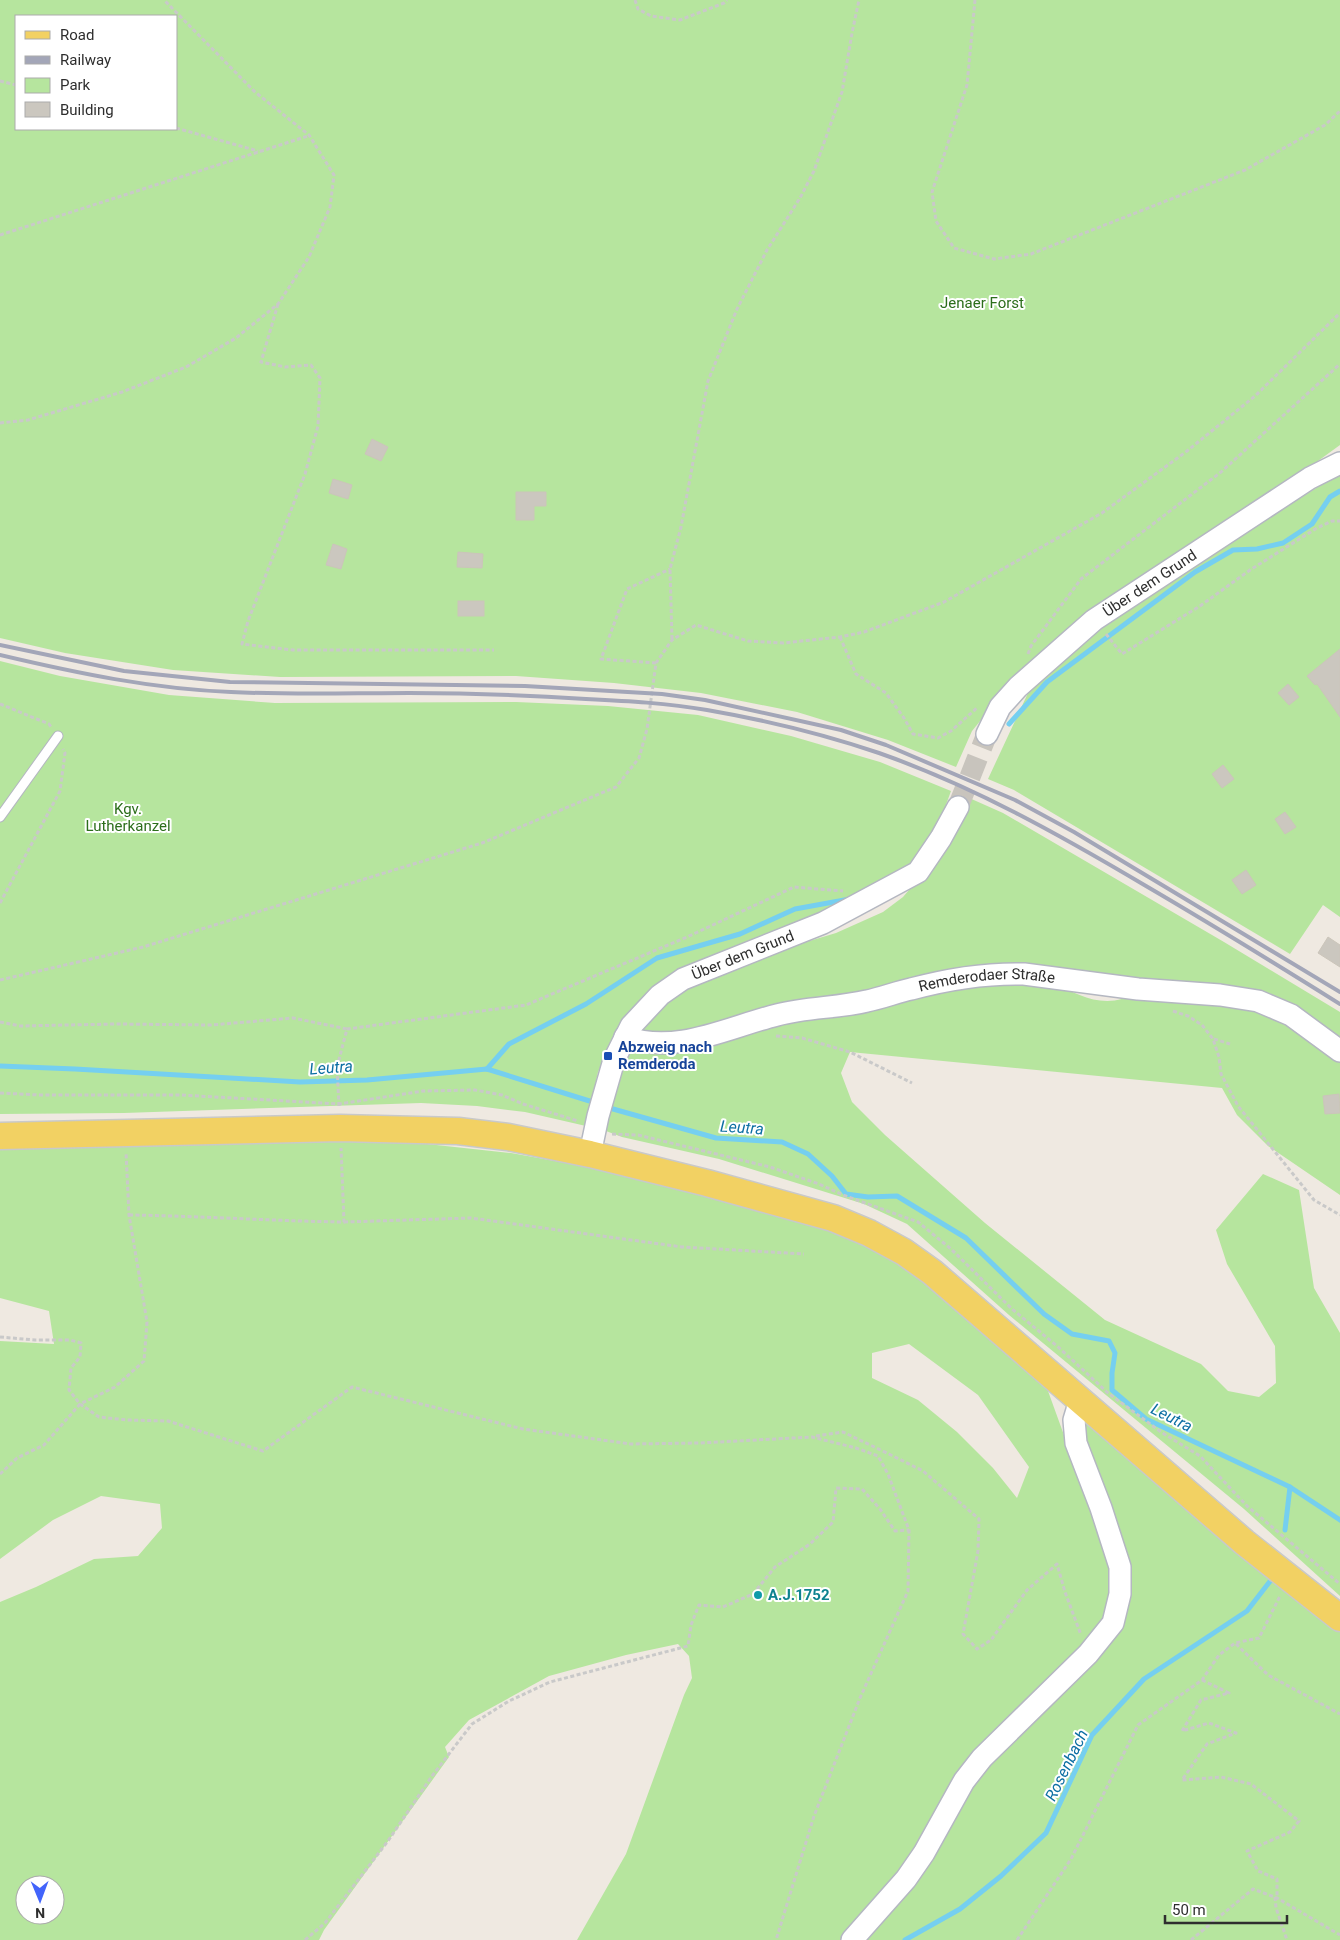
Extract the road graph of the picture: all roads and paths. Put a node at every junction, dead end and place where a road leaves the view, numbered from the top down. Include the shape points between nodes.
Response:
1 (164, 0) edge
2 (635, 0) edge
3 (727, 0) edge
4 (859, 0) edge
5 (975, 0) edge
6 (0, 81) edge
7 (15, 85) edge
8 (1340, 111) edge
9 (178, 129) edge
10 (309, 135) junction
11 (258, 152) junction
12 (0, 235) edge
13 (278, 304) junction
14 (1340, 312) edge
15 (1340, 364) edge
16 (0, 423) edge
17 (1340, 463) edge
18 (1340, 521) edge
19 (670, 568) junction
20 (1101, 629) dead end
21 (840, 637) junction
22 (672, 640) junction
23 (494, 650) dead end
24 (656, 664) junction
25 (1018, 687) junction
26 (0, 704) edge
27 (1000, 707) junction
28 (987, 734) tunnel mouth
29 (58, 736) junction
30 (958, 807) tunnel mouth
31 (0, 817) edge
32 (879, 894) junction
33 (0, 903) edge
34 (0, 980) edge
35 (1170, 1011) dead end
36 (0, 1022) edge
37 (347, 1029) junction
38 (773, 1035) dead end
39 (625, 1036) junction
40 (1213, 1039) junction
41 (1230, 1044) dead end
42 (1340, 1051) edge
43 (912, 1083) dead end
44 (0, 1093) edge
45 (338, 1099) dead end
46 (340, 1128) junction
47 (125, 1134) junction
48 (594, 1134) junction
49 (0, 1136) edge
50 (129, 1215) junction
51 (1340, 1215) edge
52 (344, 1222) junction
53 (804, 1254) dead end
54 (0, 1337) edge
55 (1080, 1400) junction
56 (80, 1404) junction
57 (812, 1437) junction
58 (0, 1474) edge
59 (909, 1530) junction
60 (1291, 1579) junction
61 (1340, 1584) edge
62 (1340, 1618) edge
63 (1235, 1643) junction
64 (1088, 1654) junction
65 (1202, 1680) junction
66 (1340, 1714) edge
67 (1276, 1898) junction
68 (1340, 1934) edge
69 (305, 1940) edge
70 (776, 1940) edge
71 (852, 1940) edge
72 (1016, 1940) edge
73 (1191, 1940) edge
74 (1287, 1940) edge

1 - 10 path via 255,92
2 - 3 path via 638,9 650,16 680,20
4 - 19 path via 842,92 814,171 762,258 708,381 681,527
5 - 8 path via 967,86 932,192 936,221 954,248 994,259 1031,254 1245,170 1325,125
6 - 7 path
9 - 11 path
10 - 11 path
10 - 13 path via 334,174 330,207 309,257
11 - 12 path
13 - 16 path via 236,338 186,367 122,392 28,420
13 - 23 path via 261,362 284,367 311,366 320,378 318,426 305,474 242,644 293,650
14 - 21 path via 1255,396 1102,513 944,602 864,632
15 - 25 path via 1221,472 1081,578 1030,646
17 - 25 street, Über dem Grund via 1310,478 1094,620
18 - 20 path via 1317,528 1122,654
19 - 22 path
19 - 24 path via 627,589 601,659
21 - 22 path via 783,644 748,641 696,624
21 - 27 path via 856,674 886,693 913,734 938,738 951,731 986,699
22 - 24 path
24 - 34 path via 648,729 639,758 616,787 473,845 143,947
25 - 27 street, Über dem Grund
26 - 29 path via 49,724
27 - 28 street, Über dem Grund
29 - 31 lane
29 - 33 path via 65,753 60,791
30 - 32 street, Über dem Grund via 918,872
32 - 37 path via 794,887 687,937 526,1005
32 - 39 street, Über dem Grund via 823,923 683,979 660,995
35 - 40 path via 1188,1016 1202,1025
36 - 37 path via 20,1026 210,1025 293,1018
37 - 45 path via 337,1067
38 - 43 path via 802,1038 850,1052
39 - 42 street, Remderodaer Straße via 647,1042 709,1036 762,1018 866,1002 919,987 1007,973 1258,1001 1291,1015
39 - 48 street, Über dem Grund via 609,1075
40 - 41 path
40 - 51 path via 1221,1074 1238,1106 1314,1200
44 - 48 path via 181,1095 339,1104 423,1091 475,1090 502,1095 583,1122
46 - 47 main road
46 - 48 main road via 458,1131 508,1137
46 - 52 path
47 - 49 main road
47 - 50 path
48 - 55 main road via 782,1203 833,1218 904,1252 932,1272
48 - 61 path via 638,1135 770,1167 918,1222 951,1249 1012,1310 1108,1393 1200,1456 1248,1506
50 - 52 path
50 - 56 path via 147,1322 144,1361 115,1387
52 - 53 path via 471,1218 682,1247
54 - 56 path via 70,1340 81,1344 80,1357 71,1368 69,1390
55 - 60 main road
55 - 64 street via 1074,1420 1076,1444 1101,1508 1120,1567 1121,1580 1113,1623
56 - 57 path via 99,1417 168,1421 263,1450 352,1386 524,1429 631,1444
56 - 58 path via 44,1445 17,1458
57 - 59 path via 878,1456
57 - 64 path via 843,1432 891,1455 922,1471 979,1519 978,1550 963,1634 977,1649 991,1640 1027,1590 1057,1564
59 - 69 path via 895,1531 862,1489 836,1488 832,1522 810,1544 775,1567 753,1594 723,1607 699,1604 688,1646 550,1682 509,1701 472,1724 325,1923
59 - 70 path via 908,1591 860,1698 818,1807
60 - 62 main road
60 - 63 path via 1259,1638
63 - 65 path via 1219,1655
63 - 66 path via 1268,1675
64 - 71 street via 982,1758 964,1781 906,1879
65 - 67 path via 1229,1693 1201,1700 1182,1731 1209,1723 1236,1733 1207,1744 1182,1780 1221,1777 1251,1784 1299,1821 1290,1832 1247,1851 1258,1871 1277,1879
65 - 72 path via 1138,1725 1071,1860
67 - 68 path
67 - 73 path via 1253,1889
67 - 74 path via 1276,1908

